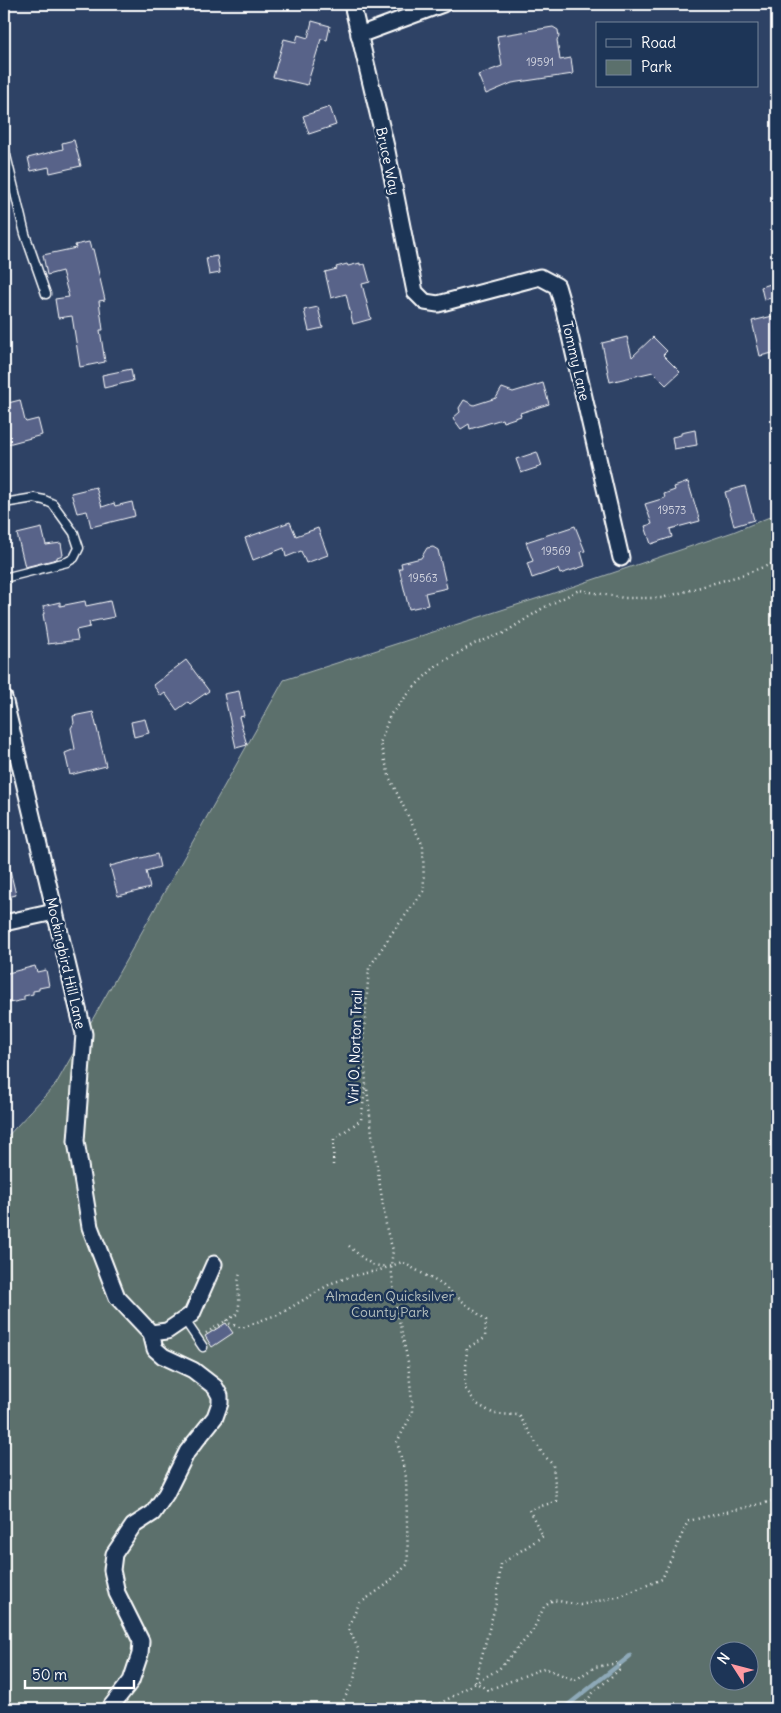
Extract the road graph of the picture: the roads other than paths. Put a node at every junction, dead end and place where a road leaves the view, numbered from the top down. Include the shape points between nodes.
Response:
1 (352, 4) edge
2 (443, 4) edge
3 (359, 35) junction
4 (4, 147) edge
5 (46, 294) dead end
6 (438, 304) joint
7 (4, 503) edge
8 (621, 558) dead end
9 (4, 578) edge
10 (4, 698) edge
11 (54, 912) junction
12 (4, 924) edge
13 (214, 1264) dead end
14 (184, 1319) junction
15 (151, 1333) junction
16 (203, 1347) dead end
17 (109, 1709) edge

1 - 3 street, Bruce Way
2 - 3 street
3 - 6 street, Bruce Way via 415,292 425,302
4 - 5 lane via 25,234
6 - 8 street, Tommy Lane via 540,277 556,286
7 - 9 lane via 34,498 53,504 74,533 79,548 74,558 67,562
10 - 11 street, Mockingbird Hill Lane
11 - 12 street
11 - 15 street, Mockingbird Hill Lane via 84,1034 76,1142 90,1227 117,1297
13 - 14 street via 192,1314
14 - 15 street via 167,1331
14 - 16 lane
15 - 17 street, Mockingbird Hill Lane via 156,1349 163,1356 193,1370 215,1387 220,1403 215,1417 187,1452 153,1513 133,1526 114,1554 112,1570 116,1593 141,1641 139,1660 131,1680

